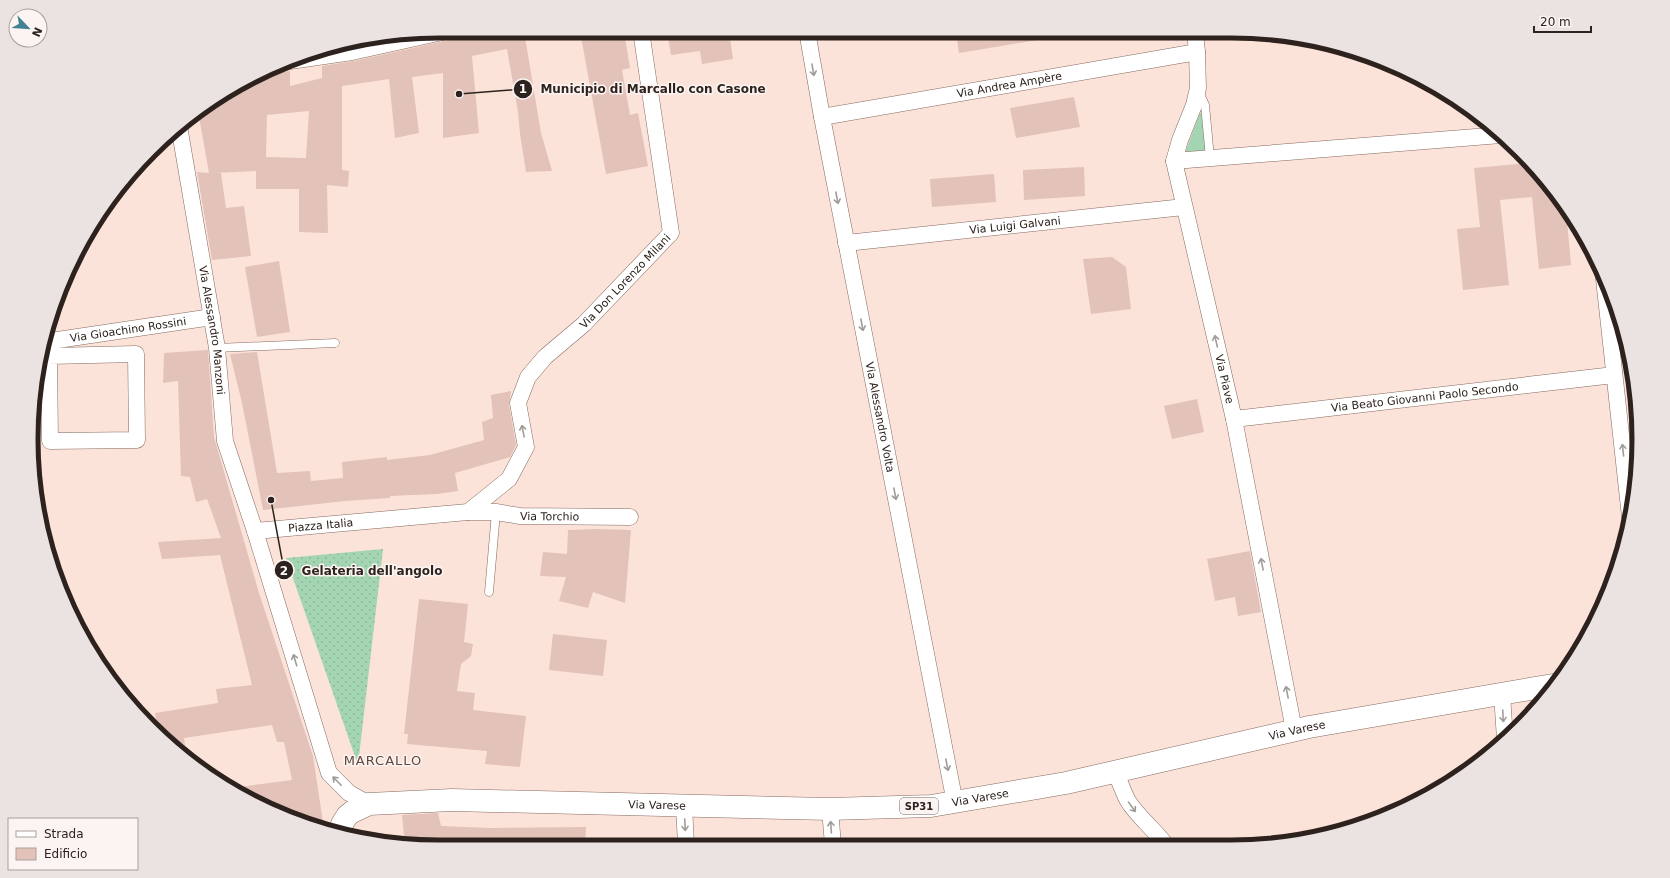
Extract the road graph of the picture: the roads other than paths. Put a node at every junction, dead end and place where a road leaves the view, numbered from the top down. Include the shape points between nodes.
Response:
1 (642, 38) edge
2 (808, 38) edge
3 (1196, 38) edge
4 (410, 39) edge
5 (1197, 52) junction
6 (317, 57) edge
7 (1198, 88) junction
8 (822, 116) junction
9 (180, 133) edge
10 (1492, 136) edge
11 (1210, 158) junction
12 (1174, 161) junction
13 (1184, 207) junction
14 (846, 243) junction
15 (1606, 298) edge
16 (212, 317) junction
17 (335, 343) dead end
18 (49, 348) edge
19 (217, 348) junction
20 (49, 349) edge
21 (46, 359) edge
22 (1614, 375) junction
23 (1234, 419) junction
24 (1628, 497) edge
25 (468, 512) junction
26 (496, 512) junction
27 (630, 517) dead end
28 (255, 531) junction
29 (489, 592) dead end
30 (1546, 686) edge
31 (1502, 694) junction
32 (1294, 730) junction
33 (1504, 733) edge
34 (1115, 772) junction
35 (955, 803) junction
36 (369, 804) junction
37 (684, 805) junction
38 (830, 809) junction
39 (342, 828) edge
40 (686, 840) edge
41 (833, 840) edge
42 (1162, 840) edge

25 -> 1 street, Via Don Lorenzo Milani via 509,479 526,447 518,403 528,377 545,357 584,324 671,233
2 -> 8 street, Via Alessandro Volta
3 - 5 street, Via Piave
4 - 6 street
5 - 7 street, Via Piave
5 - 8 street, Via Andrea Ampère
7 - 11 lane via 1205,105
7 - 12 street, Via Piave
8 -> 14 street, Via Alessandro Volta
9 - 16 street, Via Alessandro Manzoni
10 - 11 street
11 - 12 street
12 - 13 street, Via Piave
13 - 14 street, Via Luigi Galvani
23 -> 13 street, Via Piave
14 -> 35 street, Via Alessandro Volta
15 - 22 street
16 - 18 street, Via Gioachino Rossini
16 - 19 street, Via Alessandro Manzoni
17 - 19 lane
19 - 28 street, Via Alessandro Manzoni via 225,441
20 - 21 street via 136,354 137,440 50,441
22 - 23 street, Via Beato Giovanni Paolo Secondo
24 -> 22 street
32 -> 23 street, Via Piave
25 - 26 street, Via Torchio
25 - 28 street, Piazza Italia
26 - 27 street, Via Torchio via 520,516
26 - 29 lane
36 -> 28 street via 349,793 329,773
30 - 31 main road, Via Varese / SP31
31 - 32 main road, Via Varese / SP31
31 -> 33 street
32 - 34 main road, Via Varese / SP31
34 - 35 main road, Via Varese / SP31
34 -> 42 street via 1127,799
35 - 38 main road, Via Varese / SP31
36 - 37 main road, Via Varese / SP31 via 452,800
36 - 39 main road, Via Varese / SP31 via 347,816
37 - 38 main road, Via Varese / SP31
37 -> 40 street
41 -> 38 street

